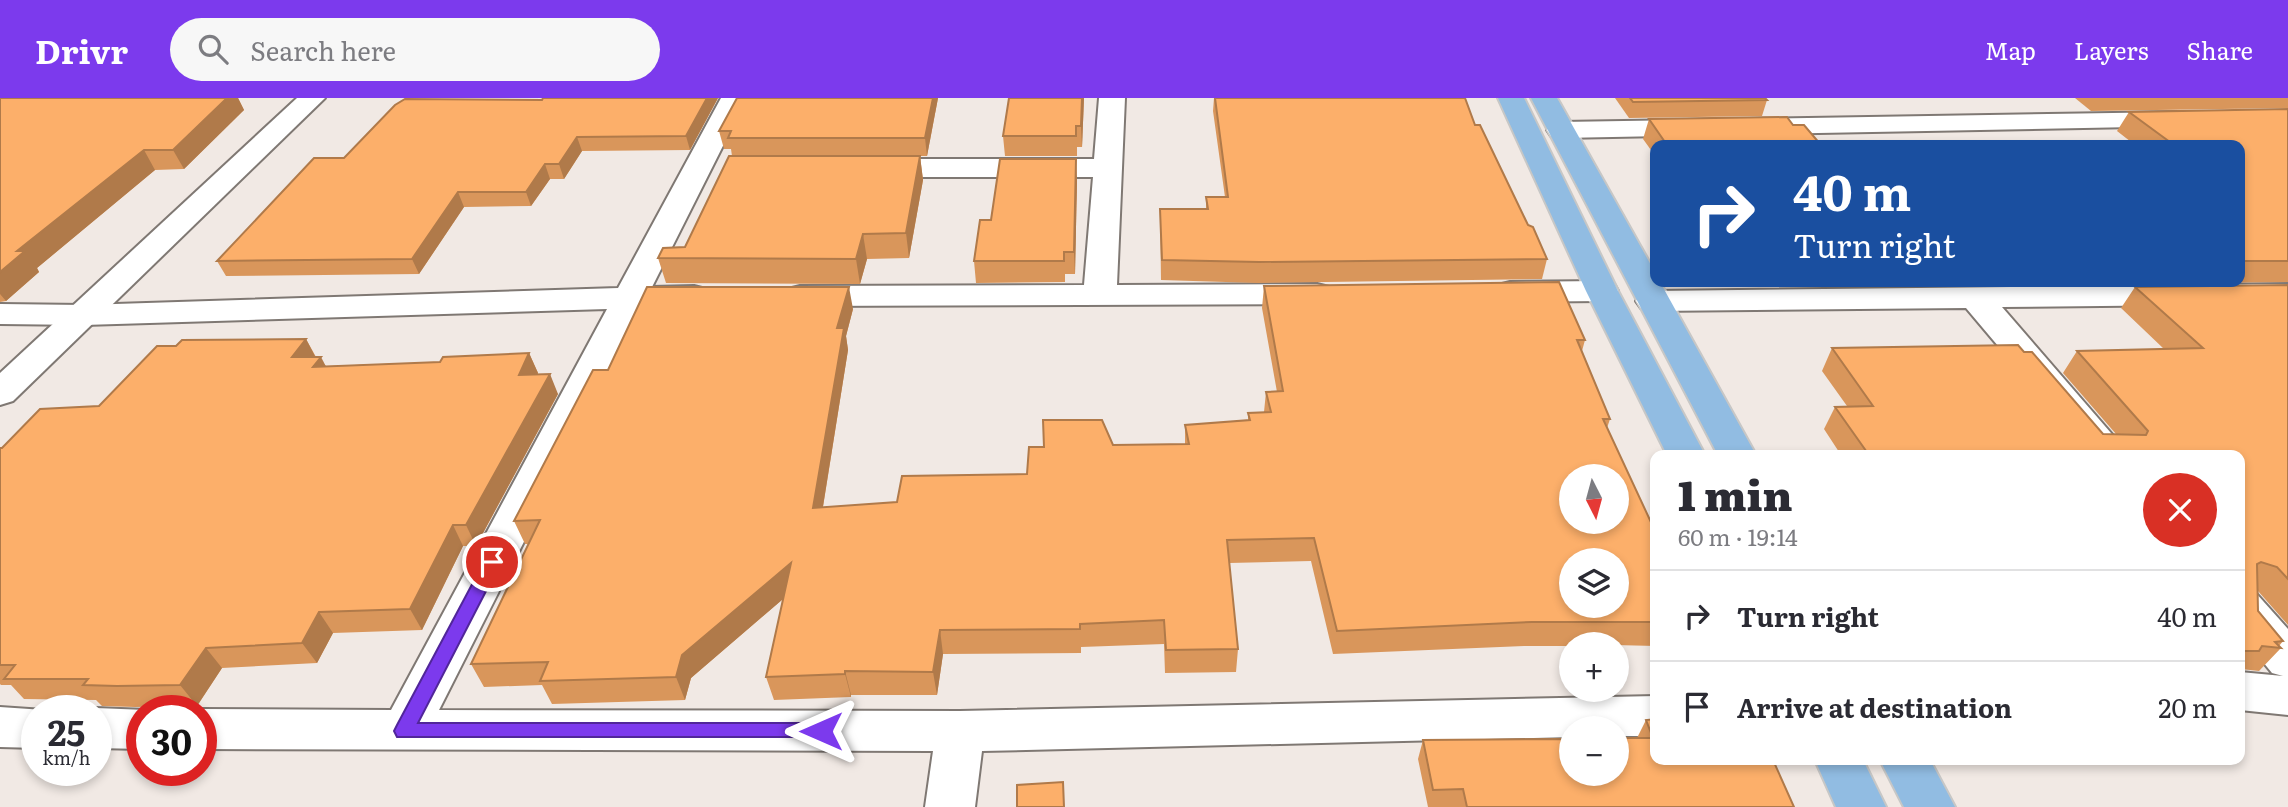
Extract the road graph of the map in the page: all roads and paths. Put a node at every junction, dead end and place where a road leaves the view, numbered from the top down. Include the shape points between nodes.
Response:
1 (312, 98) edge
2 (734, 98) edge
3 (1112, 98) edge
4 (1511, 98) edge
5 (1544, 98) edge
6 (2204, 119) edge
7 (1561, 130) junction
8 (848, 168) edge
9 (1108, 168) junction
10 (1602, 291) junction
11 (1477, 292) edge
12 (1351, 294) edge
13 (2288, 294) edge
14 (631, 296) junction
15 (728, 296) edge
16 (769, 296) edge
17 (1100, 297) junction
18 (1976, 298) junction
19 (1653, 301) junction
20 (0, 314) edge
21 (83, 315) junction
22 (0, 393) edge
23 (1683, 450) edge
24 (1734, 450) edge
25 (2107, 450) edge
26 (2245, 610) edge
27 (2288, 660) edge
28 (2245, 692) edge
29 (2288, 696) edge
30 (1650, 716) edge
31 (0, 727) edge
32 (21, 728) edge
33 (217, 729) edge
34 (404, 731) junction
35 (960, 731) junction
36 (1841, 765) edge
37 (1907, 765) edge
38 (950, 807) edge
39 (1861, 807) edge
40 (1930, 807) edge

1 - 21 street
2 - 14 street via 711,168
3 - 9 street
4 - 10 main road
5 - 7 main road
6 - 7 street
7 - 19 main road
8 - 9 street
9 - 17 street
10 - 11 street
10 - 23 main road
12 - 17 street
13 - 18 street
14 - 15 street
14 - 21 street
14 - 34 street
16 - 17 street
18 - 19 street
18 - 25 street
19 - 24 main road
20 - 21 street
21 - 22 street
26 - 27 street
28 - 29 street
30 - 35 street
31 - 32 street
33 - 34 street
34 - 35 street
35 - 38 street
36 - 39 main road
37 - 40 main road

